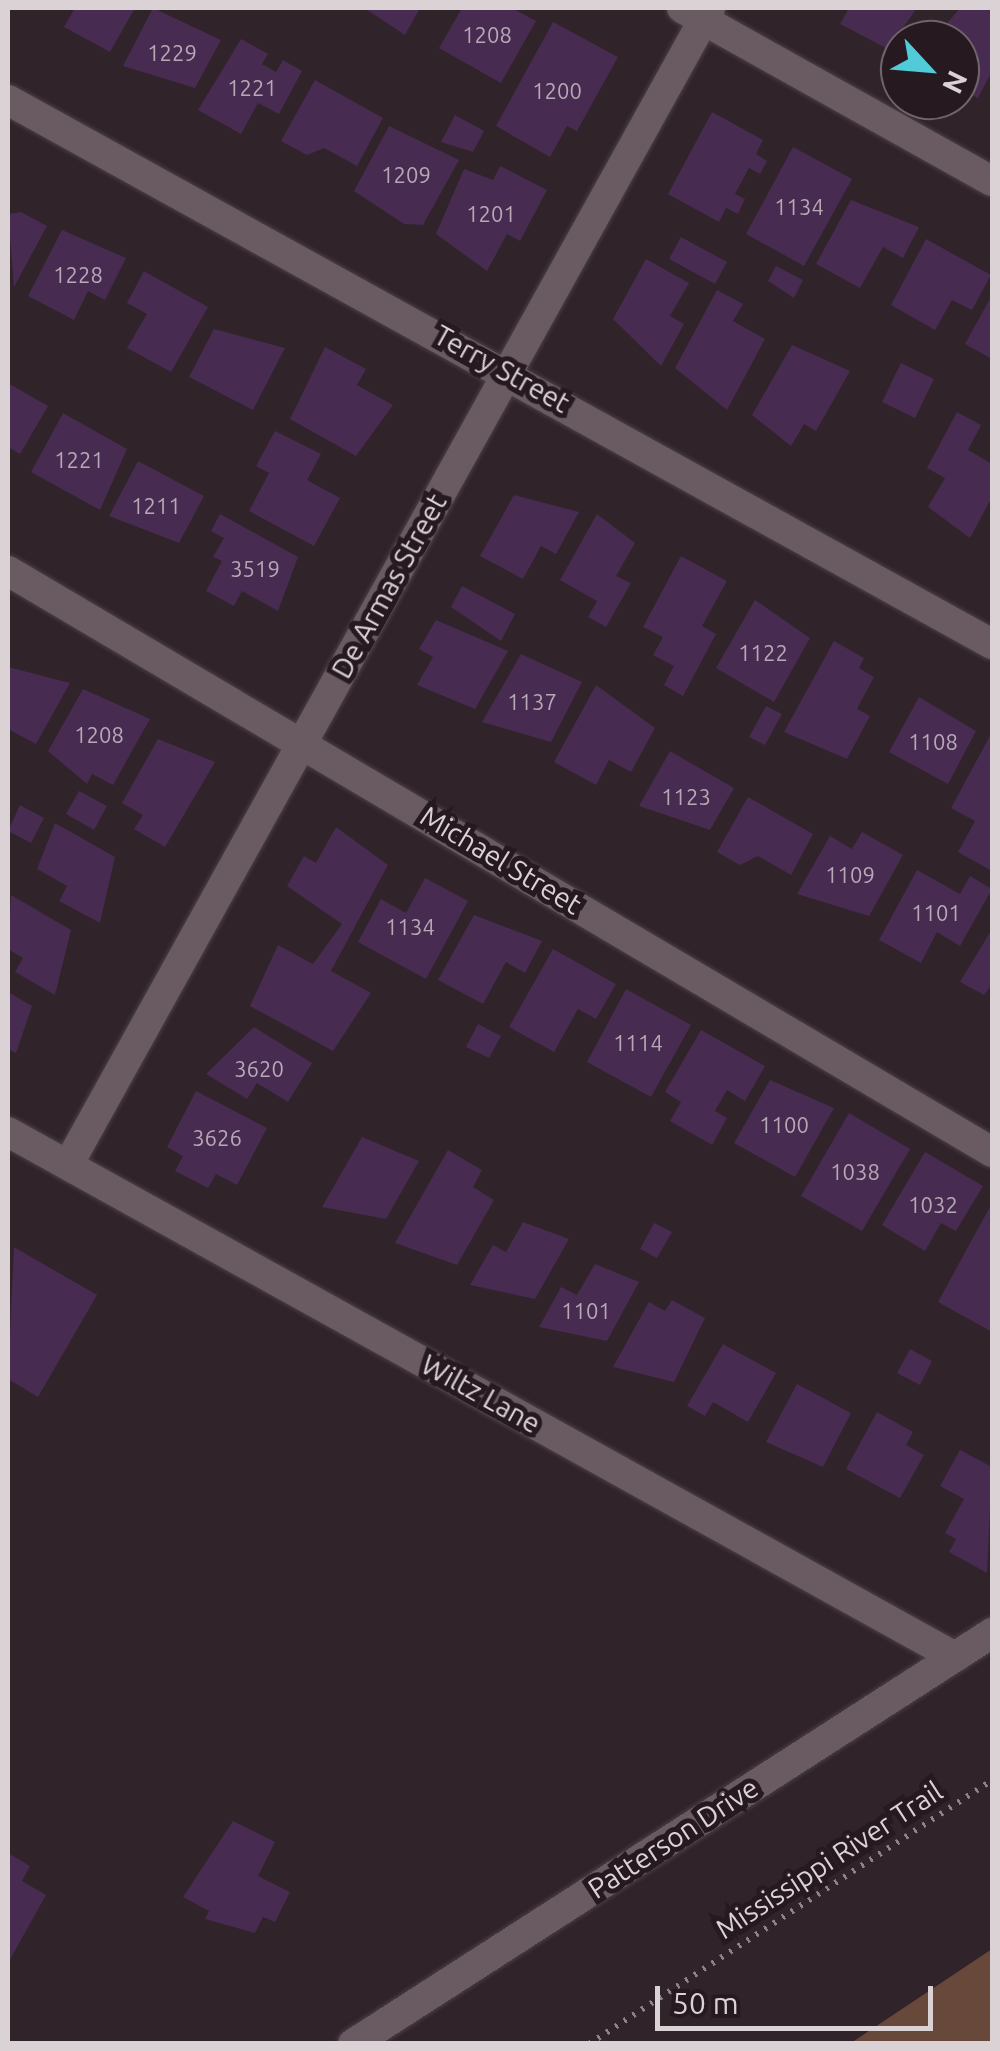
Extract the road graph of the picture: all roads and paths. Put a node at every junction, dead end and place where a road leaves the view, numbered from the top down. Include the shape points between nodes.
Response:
1 (699, 12) edge
2 (8, 100) edge
3 (992, 181) edge
4 (508, 372) junction
5 (8, 571) edge
6 (992, 644) edge
7 (303, 742) junction
8 (8, 1132) edge
9 (992, 1152) edge
10 (68, 1165) junction
11 (992, 1633) edge
12 (955, 1658) junction
13 (992, 1780) edge
14 (353, 2044) edge
15 (589, 2044) edge

1 - 3 street
1 - 4 street, De Armas Street
2 - 4 street, Terry Street
4 - 6 street, Terry Street
4 - 7 street, De Armas Street
5 - 7 street, Michael Street
7 - 9 street, Michael Street
7 - 10 street, De Armas Street
8 - 10 street, Wiltz Lane
10 - 12 street, Wiltz Lane
11 - 12 street, Patterson Drive
12 - 14 street, Patterson Drive
13 - 15 path, Mississippi River Trail

